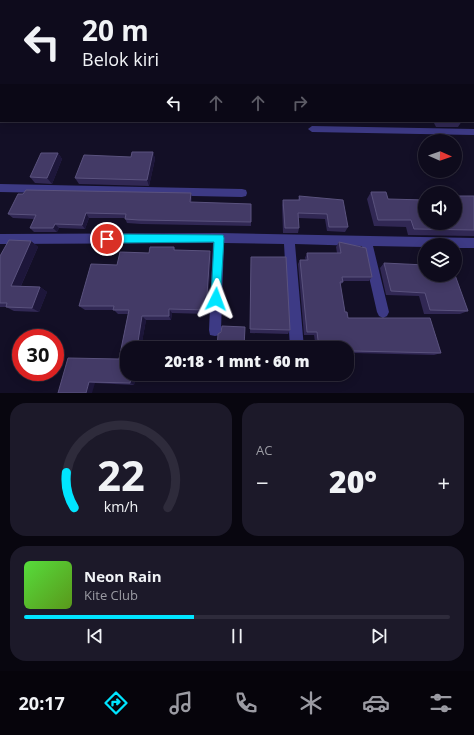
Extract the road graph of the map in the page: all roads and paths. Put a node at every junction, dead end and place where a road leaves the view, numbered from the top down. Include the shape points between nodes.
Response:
1 (312, 129) dead end
2 (474, 132) edge
3 (0, 188) edge
4 (242, 193) dead end
5 (219, 238) junction
6 (289, 239) junction
7 (0, 240) edge
8 (12, 240) junction
9 (366, 241) junction
10 (474, 243) edge
11 (6, 251) edge
12 (383, 312) dead end
13 (215, 330) dead end
14 (296, 341) edge

1 - 2 street
3 - 4 street
5 - 6 street
5 - 8 street
5 - 13 street
6 - 9 street
6 - 14 street
7 - 8 street
8 - 11 street
9 - 10 street
9 - 12 street

